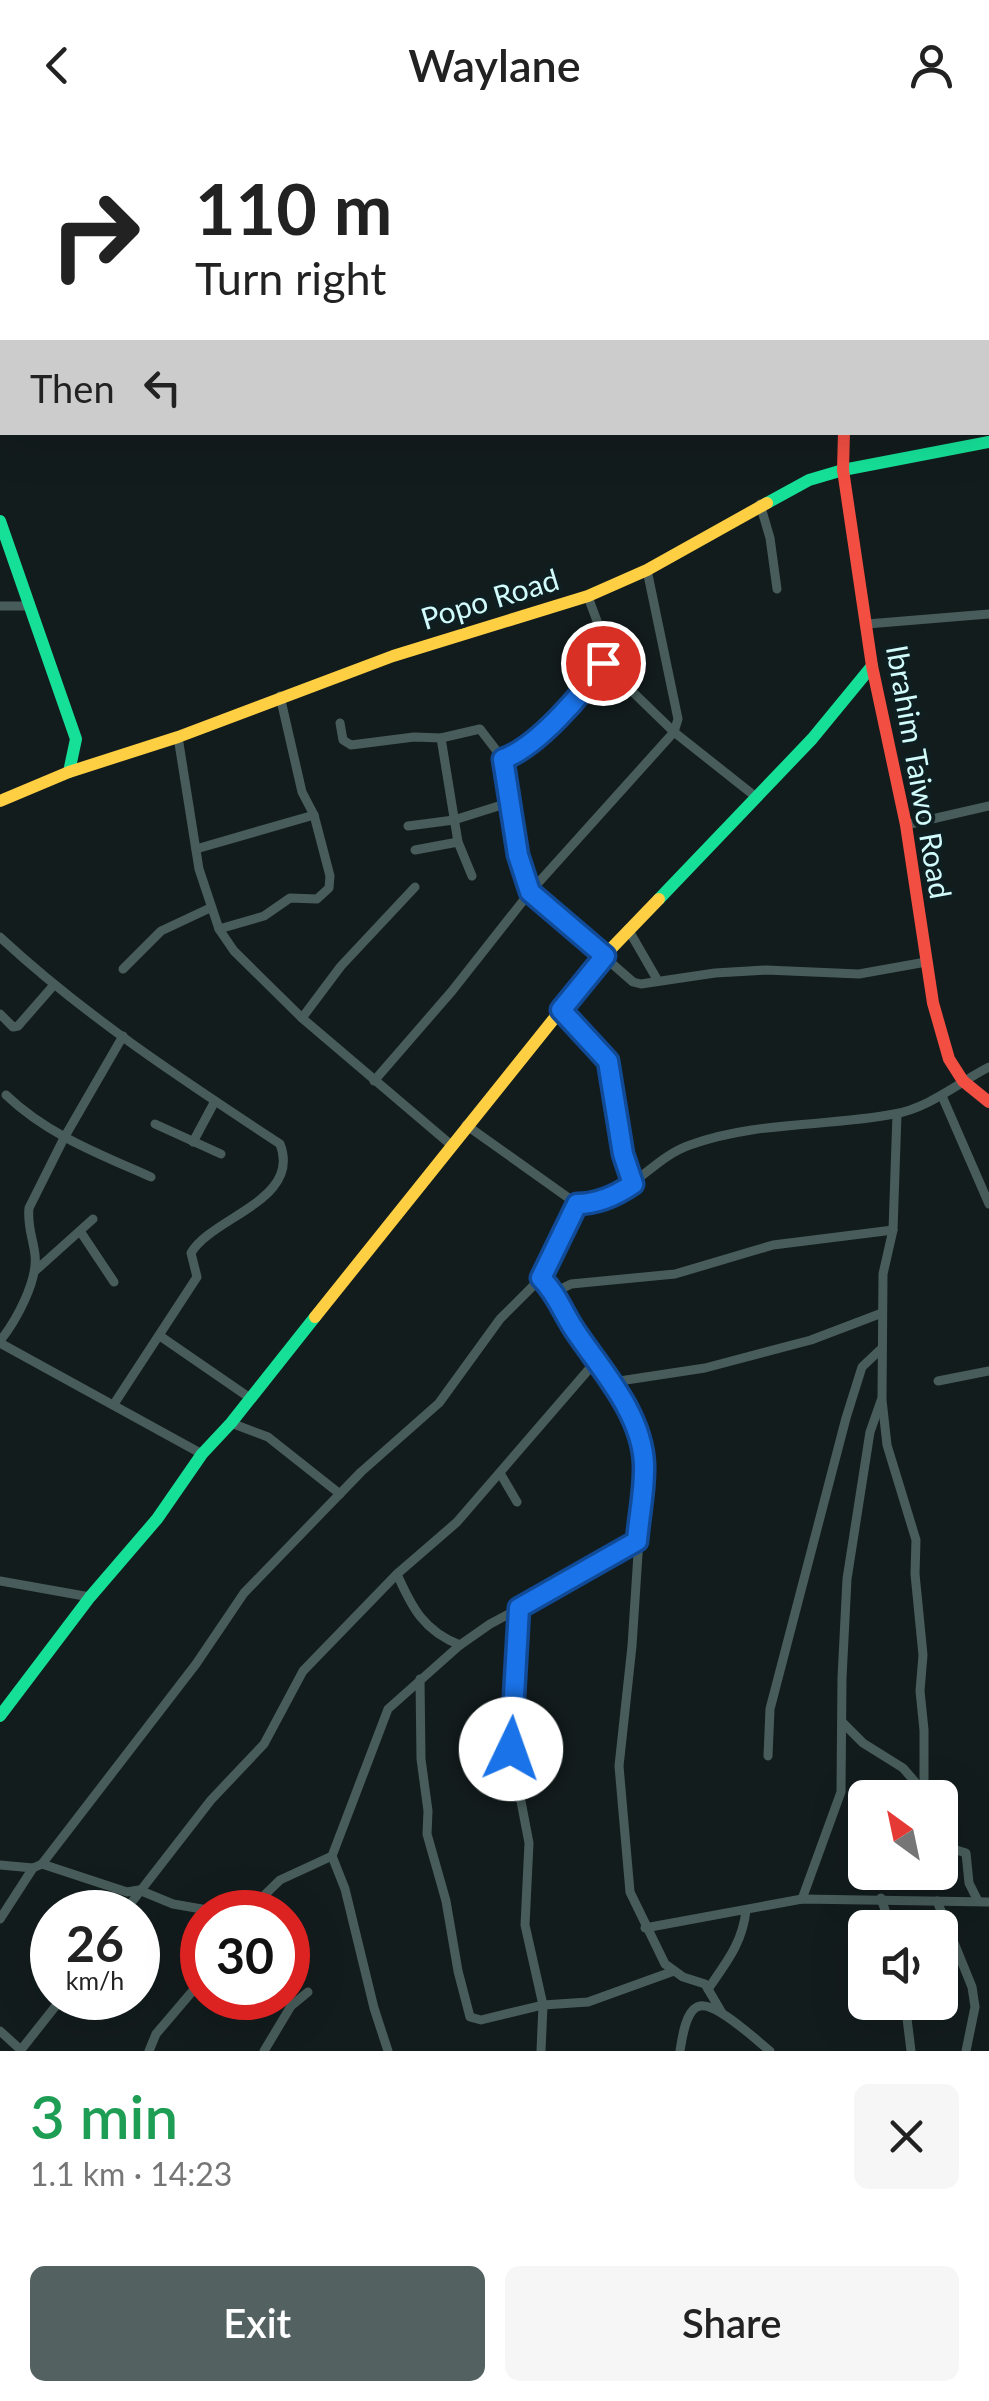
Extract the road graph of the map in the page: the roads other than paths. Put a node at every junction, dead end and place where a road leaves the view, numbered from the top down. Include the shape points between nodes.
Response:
1 (844, 435) edge
2 (989, 442) edge
3 (843, 470) junction
4 (760, 504) junction
5 (0, 521) edge
6 (647, 570) junction
7 (777, 590) dead end
8 (588, 596) junction
9 (0, 606) edge
10 (30, 606) junction
11 (989, 614) edge
12 (867, 624) junction
13 (603, 663) junction
14 (872, 666) junction
15 (280, 696) junction
16 (340, 723) dead end
17 (674, 732) junction
18 (178, 737) junction
19 (76, 738) junction
20 (441, 738) junction
21 (108, 759) junction
22 (503, 759) junction
23 (69, 772) junction
24 (756, 796) junction
25 (0, 801) edge
26 (508, 804) junction
27 (989, 806) edge
28 (314, 815) junction
29 (454, 820) junction
30 (906, 825) junction
31 (408, 826) dead end
32 (458, 842) junction
33 (196, 849) junction
34 (415, 850) dead end
35 (472, 876) dead end
36 (415, 887) dead end
37 (530, 892) junction
38 (210, 908) junction
39 (219, 929) junction
40 (628, 929) junction
41 (0, 937) edge
42 (605, 956) junction
43 (926, 962) junction
44 (123, 969) dead end
45 (658, 981) junction
46 (53, 986) junction
47 (561, 1010) junction
48 (0, 1014) edge
49 (302, 1018) junction
50 (123, 1036) junction
51 (989, 1067) edge
52 (962, 1081) junction
53 (374, 1082) junction
54 (6, 1095) dead end
55 (942, 1096) junction
56 (215, 1101) junction
57 (989, 1102) edge
58 (897, 1114) junction
59 (154, 1124) dead end
60 (466, 1125) junction
61 (64, 1138) junction
62 (193, 1142) junction
63 (450, 1144) junction
64 (222, 1154) dead end
65 (151, 1178) dead end
66 (633, 1184) junction
67 (577, 1204) junction
68 (989, 1204) edge
69 (93, 1219) dead end
70 (893, 1230) junction
71 (80, 1231) junction
72 (35, 1271) junction
73 (541, 1278) junction
74 (114, 1282) dead end
75 (555, 1292) junction
76 (882, 1313) junction
77 (160, 1336) junction
78 (0, 1342) edge
79 (880, 1350) junction
80 (596, 1361) junction
81 (989, 1371) edge
82 (938, 1380) dead end
83 (613, 1382) junction
84 (250, 1398) junction
85 (882, 1398) junction
86 (114, 1404) junction
87 (231, 1423) junction
88 (202, 1454) junction
89 (500, 1473) junction
90 (340, 1494) junction
91 (517, 1502) dead end
92 (637, 1541) junction
93 (397, 1574) junction
94 (0, 1580) edge
95 (90, 1597) junction
96 (519, 1608) junction
97 (460, 1646) junction
98 (420, 1679) junction
99 (0, 1716) edge
100 (841, 1722) junction
101 (768, 1756) dead end
102 (914, 1780) edge
103 (926, 1780) edge
104 (958, 1851) edge
105 (332, 1856) junction
106 (0, 1864) edge
107 (38, 1866) junction
108 (120, 1890) edge
109 (139, 1890) edge
110 (270, 1890) edge
111 (881, 1898) junction
112 (802, 1899) junction
113 (936, 1901) junction
114 (984, 1901) edge
115 (746, 1910) junction
116 (885, 1910) edge
117 (0, 1918) edge
118 (645, 1928) junction
119 (674, 1972) junction
120 (708, 1989) junction
121 (543, 2005) junction
122 (180, 2006) edge
123 (722, 2012) junction
124 (46, 2020) edge
125 (282, 2020) edge
126 (907, 2020) edge
127 (0, 2031) edge
128 (25, 2049) edge
129 (149, 2051) edge
130 (264, 2051) edge
131 (388, 2051) edge
132 (542, 2051) edge
133 (680, 2051) edge
134 (770, 2051) edge
135 (911, 2051) edge
136 (966, 2051) edge

1 - 3 main road, Ibrahim Taiwo Road
2 - 3 main road, Popo Road
3 - 4 main road, Popo Road
3 - 12 main road, Ibrahim Taiwo Road
4 - 6 main road, Popo Road
4 - 7 street
5 - 10 main road
6 - 8 main road, Popo Road
6 - 17 street via 678,719
8 - 13 street
8 - 15 main road, Popo Road
9 - 10 street
10 - 19 main road
11 - 12 street
12 - 14 main road, Ibrahim Taiwo Road
13 - 17 street
13 - 22 street via 536,738
14 - 24 main road
14 - 30 main road, Ibrahim Taiwo Road
15 - 18 main road, Popo Road
15 - 28 street via 302,792
16 - 20 street via 351,745
17 - 24 street
17 - 37 street
18 - 21 main road, Popo Road
18 - 33 street
19 - 21 main road via 90,755
19 - 23 main road
20 - 22 street via 480,729
20 - 29 street
21 - 23 main road, Popo Road
22 - 26 street
23 - 25 main road, Popo Road
24 - 40 main road
26 - 29 street
26 - 37 street
27 - 30 street
28 - 33 street
28 - 39 street via 329,888 317,899 290,898 264,916
29 - 31 street
29 - 32 street
30 - 43 main road, Ibrahim Taiwo Road
32 - 34 street
32 - 35 street
33 - 38 street
36 - 49 street via 340,966
37 - 42 street
37 - 53 street
38 - 39 street
38 - 44 street via 162,930
39 - 49 street
40 - 42 main road
40 - 45 street
41 - 46 street
42 - 45 street via 633,982
42 - 47 main road
43 - 45 street via 859,974 766,970
43 - 52 main road, Ibrahim Taiwo Road via 943,1040
46 - 48 street via 18,1026
46 - 50 street
47 - 60 main road
47 - 66 street via 608,1061
49 - 53 street
50 - 56 street
50 - 61 street
51 - 52 street
52 - 55 street
52 - 57 main road, Ibrahim Taiwo Road
53 - 63 street
54 - 61 street
55 - 58 street
55 - 68 street
56 - 62 street
56 - 77 street via 280,1144 283,1161 264,1198 194,1247 197,1277
58 - 66 street via 715,1137 685,1146
58 - 70 street
59 - 62 street
60 - 63 main road
60 - 67 street
61 - 65 street
61 - 72 street via 30,1208
62 - 64 street
63 - 84 main road
66 - 67 street
67 - 73 street
69 - 71 street
70 - 75 street via 773,1245 675,1274 572,1284
70 - 76 street
71 - 72 street
71 - 74 street
72 - 78 street
73 - 75 street
73 - 90 street via 500,1318 439,1403
75 - 80 street
76 - 79 street
76 - 83 street via 705,1368
77 - 84 street
77 - 86 street
78 - 86 street
79 - 85 street
79 - 101 street via 862,1367 846,1418 770,1708
80 - 83 street
80 - 89 street
81 - 82 street
83 - 92 street via 644,1462
84 - 87 main road
85 - 100 street via 870,1432 847,1580
85 - 103 street via 887,1445 916,1540
86 - 88 street
87 - 88 main road
87 - 90 street via 268,1437
88 - 95 main road
89 - 91 street
89 - 93 street
90 - 107 street via 244,1593
92 - 96 street
92 - 118 street via 618,1766 630,1892
93 - 97 street via 424,1625
93 - 109 street via 303,1671 264,1744
94 - 95 street
95 - 99 main road
96 - 97 street
96 - 121 street via 511,1749 528,1843 526,1924
97 - 98 street
98 - 105 street via 388,1709
98 - 121 street via 427,1834 466,2006 481,2020
100 - 102 street
100 - 112 street via 841,1792
104 - 114 street via 966,1854 969,1883
105 - 110 street
105 - 131 street
106 - 107 street
107 - 108 street
107 - 117 street
111 - 112 street
111 - 113 street
111 - 116 street
112 - 115 street
113 - 114 street
113 - 136 street via 972,1987
115 - 118 street
115 - 120 street via 735,1951
118 - 119 street
119 - 120 street
119 - 121 street via 608,1997
120 - 123 street
121 - 132 street
122 - 129 street
123 - 133 street via 698,2006
123 - 134 street
124 - 128 street
125 - 130 street
126 - 135 street
127 - 128 street

